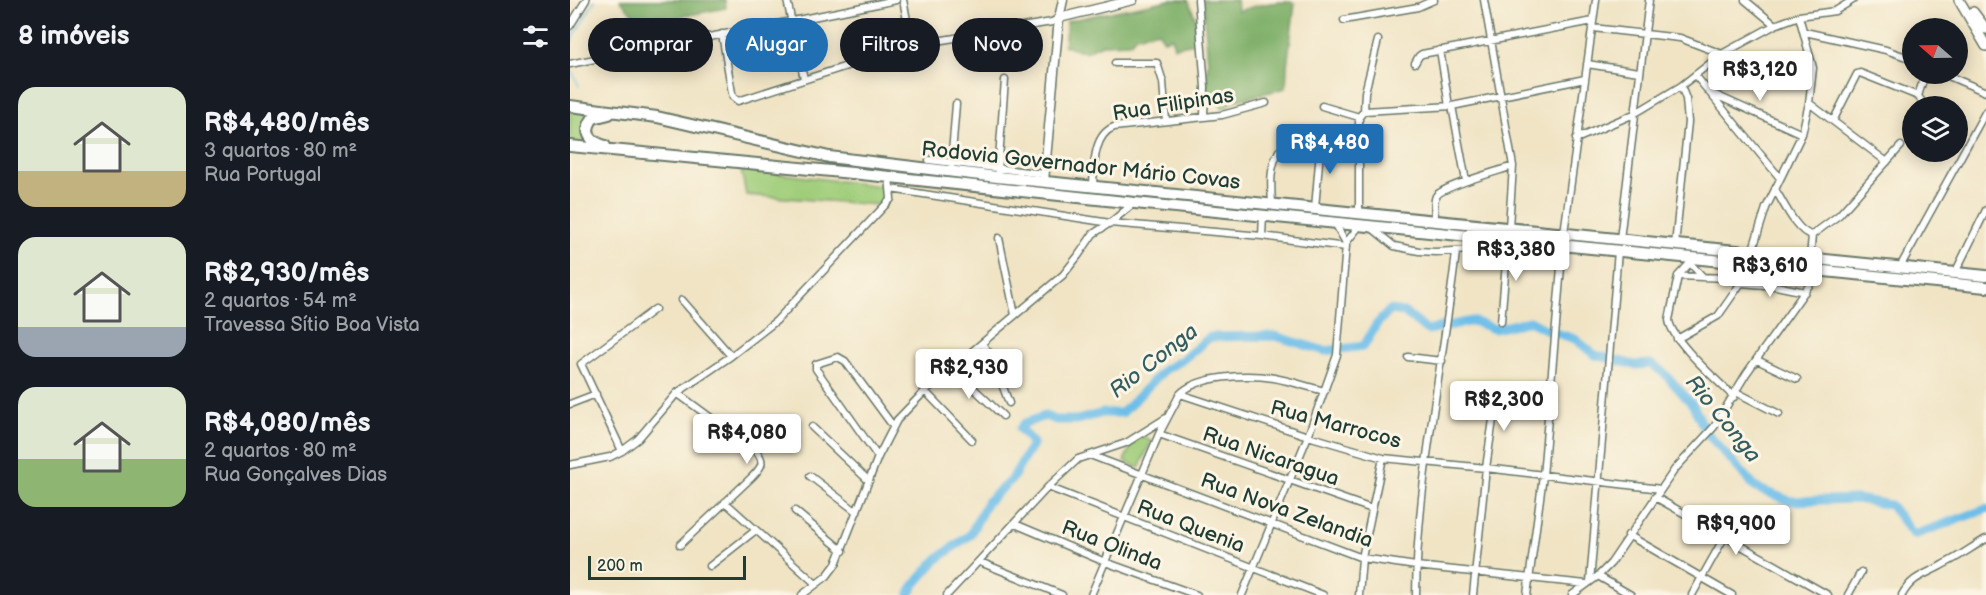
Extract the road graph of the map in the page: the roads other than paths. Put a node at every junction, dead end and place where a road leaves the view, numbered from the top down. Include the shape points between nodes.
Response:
1 (586, 0) edge
2 (787, 0) edge
3 (896, 0) edge
4 (903, 0) edge
5 (1063, 0) edge
6 (1133, 0) edge
7 (1198, 0) edge
8 (1432, 0) edge
9 (1484, 0) edge
10 (1596, 0) edge
11 (1649, 0) edge
12 (1745, 0) edge
13 (1853, 0) edge
14 (1959, 0) edge
15 (1965, 0) edge
16 (1799, 16) junction
17 (791, 18) edge
18 (811, 18) edge
19 (907, 18) edge
20 (1059, 18) junction
21 (1344, 20) dead end
22 (1593, 24) junction
23 (1775, 25) junction
24 (570, 26) edge
25 (1986, 29) edge
26 (1805, 32) junction
27 (725, 33) edge
28 (722, 34) junction
29 (1645, 35) junction
30 (940, 40) edge
31 (1378, 40) dead end
32 (1492, 40) junction
33 (1986, 46) edge
34 (1440, 50) junction
35 (1722, 54) junction
36 (1902, 56) edge
37 (1115, 63) dead end
38 (1415, 63) dead end
39 (570, 64) edge
40 (1587, 64) junction
41 (840, 68) edge
42 (803, 72) edge
43 (1639, 72) junction
44 (1695, 75) junction
45 (804, 79) junction
46 (1585, 79) junction
47 (1005, 80) dead end
48 (1922, 84) edge
49 (1967, 84) edge
50 (1681, 86) junction
51 (1708, 92) junction
52 (1986, 92) edge
53 (1502, 96) junction
54 (1918, 96) joint
55 (1266, 103) dead end
56 (1809, 103) junction
57 (956, 104) dead end
58 (570, 106) edge
59 (1322, 106) dead end
60 (1451, 106) junction
61 (1986, 110) edge
62 (1364, 111) junction
63 (636, 114) junction
64 (1634, 114) junction
65 (1204, 116) junction
66 (1359, 117) junction
67 (1166, 121) junction
68 (1833, 121) junction
69 (1802, 134) junction
70 (1576, 139) junction
71 (1321, 140) dead end
72 (570, 146) edge
73 (1901, 146) dead end
74 (1279, 151) dead end
75 (629, 152) junction
76 (929, 160) dead end
77 (1887, 162) junction
78 (1513, 166) junction
79 (950, 167) junction
80 (997, 173) junction
81 (888, 176) junction
82 (1045, 178) junction
83 (1780, 178) junction
84 (913, 179) junction
85 (1466, 181) junction
86 (1093, 186) junction
87 (891, 189) junction
88 (1775, 189) junction
89 (899, 190) junction
90 (891, 199) junction
91 (1135, 203) junction
92 (1272, 204) junction
93 (1315, 208) junction
94 (1359, 213) junction
95 (1985, 214) edge
96 (1263, 215) junction
97 (1435, 220) junction
98 (1110, 223) junction
99 (1335, 223) junction
100 (1365, 226) junction
101 (1509, 227) junction
102 (1812, 235) junction
103 (1262, 236) junction
104 (999, 238) dead end
105 (1564, 238) junction
106 (1502, 239) junction
107 (1619, 244) junction
108 (1346, 245) junction
109 (1675, 245) junction
110 (1729, 249) junction
111 (1456, 252) junction
112 (1752, 252) junction
113 (1810, 258) junction
114 (1690, 260) junction
115 (1728, 261) junction
116 (1900, 267) junction
117 (1820, 270) junction
118 (1955, 273) junction
119 (1677, 276) junction
120 (1986, 276) edge
121 (1703, 277) junction
122 (1728, 278) junction
123 (1741, 283) junction
124 (1986, 287) edge
125 (1805, 292) junction
126 (682, 300) dead end
127 (655, 309) dead end
128 (1014, 315) junction
129 (1501, 322) dead end
130 (1677, 339) junction
131 (982, 344) junction
132 (731, 356) junction
133 (1408, 357) dead end
134 (1756, 360) junction
135 (1442, 361) junction
136 (952, 368) junction
137 (1797, 379) dead end
138 (925, 391) junction
139 (1325, 391) junction
140 (1497, 392) dead end
141 (677, 393) junction
142 (596, 394) junction
143 (1180, 394) junction
144 (1735, 394) junction
145 (1009, 403) dead end
146 (570, 404) edge
147 (1779, 414) dead end
148 (1003, 416) dead end
149 (1168, 417) junction
150 (812, 426) dead end
151 (893, 426) junction
152 (1159, 434) junction
153 (1308, 436) junction
154 (972, 440) dead end
155 (622, 451) junction
156 (1090, 455) junction
157 (879, 457) junction
158 (1383, 458) junction
159 (1426, 462) junction
160 (570, 465) edge
161 (1486, 468) junction
162 (1142, 474) junction
163 (810, 476) dead end
164 (1543, 476) junction
165 (1290, 479) junction
166 (869, 481) junction
167 (1599, 482) junction
168 (1048, 488) junction
169 (1661, 489) junction
170 (1655, 497) junction
171 (725, 502) junction
172 (1372, 509) junction
173 (795, 511) dead end
174 (856, 512) junction
175 (1123, 518) junction
176 (1015, 524) junction
177 (1271, 524) junction
178 (756, 530) junction
179 (1628, 535) junction
180 (1725, 536) junction
181 (1986, 539) edge
182 (680, 545) dead end
183 (843, 551) junction
184 (1362, 558) junction
185 (980, 562) junction
186 (1105, 562) junction
187 (710, 566) dead end
188 (1416, 566) junction
189 (1253, 567) junction
190 (1476, 572) junction
191 (1861, 572) dead end
192 (1598, 576) junction
193 (1702, 577) junction
194 (1530, 578) junction
195 (1588, 583) junction
196 (816, 584) junction
197 (1905, 594) edge
198 (802, 595) edge
199 (947, 595) edge
200 (1062, 595) edge
201 (1091, 595) edge
202 (1197, 595) edge
203 (1242, 595) edge
204 (1323, 595) edge
205 (1359, 595) edge
206 (1416, 595) edge
207 (1473, 595) edge
208 (1527, 595) edge
209 (1572, 595) edge
210 (1631, 595) edge
211 (1692, 595) edge
212 (1732, 595) edge
213 (1828, 595) edge
214 (1848, 595) edge

1 - 24 street
2 - 17 street
3 - 18 street
4 - 19 street
5 - 20 main road
6 - 20 main road
7 - 65 street
8 - 21 street
9 - 32 street
10 - 22 street
11 - 29 street
12 - 23 street
13 - 16 street via 1835,11
14 - 33 main road
15 - 25 main road
16 - 23 street
16 - 26 street
20 - 30 street
20 - 82 main road
22 - 29 street
22 - 32 street
22 - 40 street
23 - 35 street
26 - 36 street
26 - 56 street via 1813,68
27 - 28 street
28 - 39 street
28 - 45 street via 733,98 738,101
29 - 35 street via 1680,38
29 - 43 street
31 - 62 street
32 - 34 street
32 - 53 street
34 - 38 street via 1419,56
34 - 60 street
35 - 44 street
37 - 67 street via 1157,63
40 - 43 street
40 - 46 street
41 - 45 street
42 - 45 street
43 - 64 street
44 - 50 street
44 - 51 street
46 - 53 street
46 - 70 street
47 - 80 street
48 - 54 street
49 - 52 street
50 - 64 street
50 - 109 street via 1688,122
51 - 69 street
51 - 83 street
53 - 60 street
53 - 78 street
54 - 68 street via 1858,73
55 - 65 street, Rua Filipinas
56 - 68 street
56 - 69 street
57 - 79 street
58 - 63 highway, Rodovia Governador Mário Covas
59 - 66 street
60 - 62 street
60 - 85 street
61 - 116 street
62 - 66 street
63 - 75 highway via 601,114 591,120 588,129 592,141
63 - 79 highway, Rodovia Governador Mário Covas via 829,157
64 - 70 street
64 - 107 street
65 - 67 street, Rua Filipinas
66 - 94 street
67 - 86 street, Rua Filipinas via 1107,129 1095,157
68 - 77 street
69 - 83 street
70 - 105 street
71 - 93 street
72 - 75 highway, Rodovia Governador Mário Covas
73 - 77 street
74 - 92 street via 1271,170
75 - 81 highway, Rodovia Governador Mário Covas
76 - 79 street
77 - 102 street via 1839,215
78 - 85 street
78 - 101 street
79 - 80 highway, Rodovia Governador Mário Covas
80 - 82 highway, Rodovia Governador Mário Covas
81 - 84 highway, Rodovia Governador Mário Covas
81 - 87 street
82 - 86 highway, Rodovia Governador Mário Covas
83 - 88 street
84 - 89 street
84 - 91 highway, Rodovia Governador Mário Covas
85 - 97 street via 1436,196
86 - 92 highway, Rodovia Governador Mário Covas
87 - 89 street
87 - 90 street
88 - 102 street via 1799,228
88 - 112 street
89 - 90 street
89 - 98 street
90 - 132 street via 776,321
91 - 96 highway, Rodovia Governador Mário Covas
91 - 98 street
92 - 93 highway, Rodovia Governador Mário Covas
93 - 94 highway, Rodovia Governador Mário Covas
94 - 97 highway, Rodovia Governador Mário Covas
95 - 118 street
96 - 99 highway, Rodovia Governador Mário Covas
96 - 103 street
97 - 101 highway, Rodovia Governador Mário Covas
98 - 103 street
98 - 128 street via 1093,234 1068,270
99 - 100 highway, Rodovia Governador Mário Covas
99 - 108 street
100 - 106 highway, Rodovia Governador Mário Covas
100 - 108 street
100 - 111 street via 1394,246
101 - 105 highway, Rodovia Governador Mário Covas
102 - 113 street
103 - 108 street
104 - 128 street
105 - 106 highway, Rodovia Governador Mário Covas
105 - 107 highway, Rodovia Governador Mário Covas
105 - 164 street
106 - 111 street
106 - 129 street
107 - 109 highway, Rodovia Governador Mário Covas
107 - 114 highway, Rodovia Governador Mário Covas
107 - 167 street
108 - 139 street via 1339,347
109 - 110 highway, Rodovia Governador Mário Covas
110 - 112 highway, Rodovia Governador Mário Covas
110 - 115 street
111 - 135 street
112 - 113 highway, Rodovia Governador Mário Covas
113 - 116 highway, Rodovia Governador Mário Covas
114 - 115 highway, Rodovia Governador Mário Covas
114 - 119 street
114 - 121 street
115 - 117 highway, Rodovia Governador Mário Covas
115 - 122 street
116 - 118 highway, Rodovia Governador Mário Covas
117 - 124 highway, Rodovia Governador Mário Covas
117 - 125 street
118 - 120 highway, Rodovia Governador Mário Covas
119 - 121 street
119 - 130 street via 1669,320
121 - 122 street
122 - 123 street
123 - 125 street
123 - 130 street via 1718,316
125 - 134 street
126 - 132 street
127 - 142 street via 581,364
128 - 131 street
130 - 144 street
131 - 136 street
131 - 145 street via 991,356
132 - 141 street
133 - 135 street
134 - 137 street
134 - 144 street
135 - 159 street
136 - 138 street
136 - 148 street
138 - 151 street
138 - 154 street
139 - 143 street, Rua Marrocos via 1275,378 1227,377 1188,387
139 - 153 street
140 - 161 street
141 - 155 street via 638,439
141 - 171 street via 761,456 760,469
142 - 146 street
142 - 155 street
143 - 149 street
143 - 153 street, Rua Marrocos
144 - 147 street
144 - 169 street via 1714,427
149 - 152 street
149 - 156 street via 1125,443
150 - 166 street
151 - 157 street
151 - 157 street via 845,361 838,357 816,364
152 - 162 street
152 - 165 street, Rua Nicaragua
153 - 158 street, Rua Marrocos
153 - 165 street
155 - 160 street
156 - 162 street, Rua Nova Zelandia
156 - 168 street via 1078,459
157 - 166 street
158 - 159 street, Rua Marrocos
158 - 172 street
159 - 161 street, Rua Marrocos
159 - 188 street
161 - 164 street, Rua Marrocos
161 - 190 street
162 - 175 street
162 - 177 street, Rua Nova Zelandia
163 - 174 street
164 - 167 street, Rua Marrocos
164 - 194 street
165 - 172 street, Rua Nicaragua
165 - 177 street
166 - 174 street
167 - 169 street, Rua Marrocos
167 - 195 street
168 - 175 street, Rua Quenia
168 - 176 street
169 - 170 street
170 - 179 street
170 - 180 street
171 - 178 street
171 - 182 street
172 - 184 street
173 - 183 street
174 - 183 street
175 - 186 street
175 - 189 street, Rua Quenia
176 - 185 street
176 - 186 street, Rua Olinda
177 - 184 street, Rua Nova Zelandia
177 - 189 street
178 - 187 street
178 - 196 street
179 - 192 street
179 - 193 street
180 - 193 street
180 - 213 street
181 - 197 street via 1918,576
183 - 196 street via 832,570
184 - 188 street, Rua Nova Zelandia
184 - 205 street
185 - 199 street
185 - 200 street
186 - 201 street
186 - 202 street, Rua Olinda
188 - 190 street, Rua Nova Zelandia
188 - 206 street
189 - 203 street
189 - 204 street, Rua Quenia
190 - 194 street, Rua Nova Zelandia
190 - 207 street
191 - 214 street
192 - 195 street
192 - 210 street
193 - 211 street
193 - 212 street
194 - 195 street, Rua Nova Zelandia
194 - 208 street
195 - 209 street
196 - 198 street

